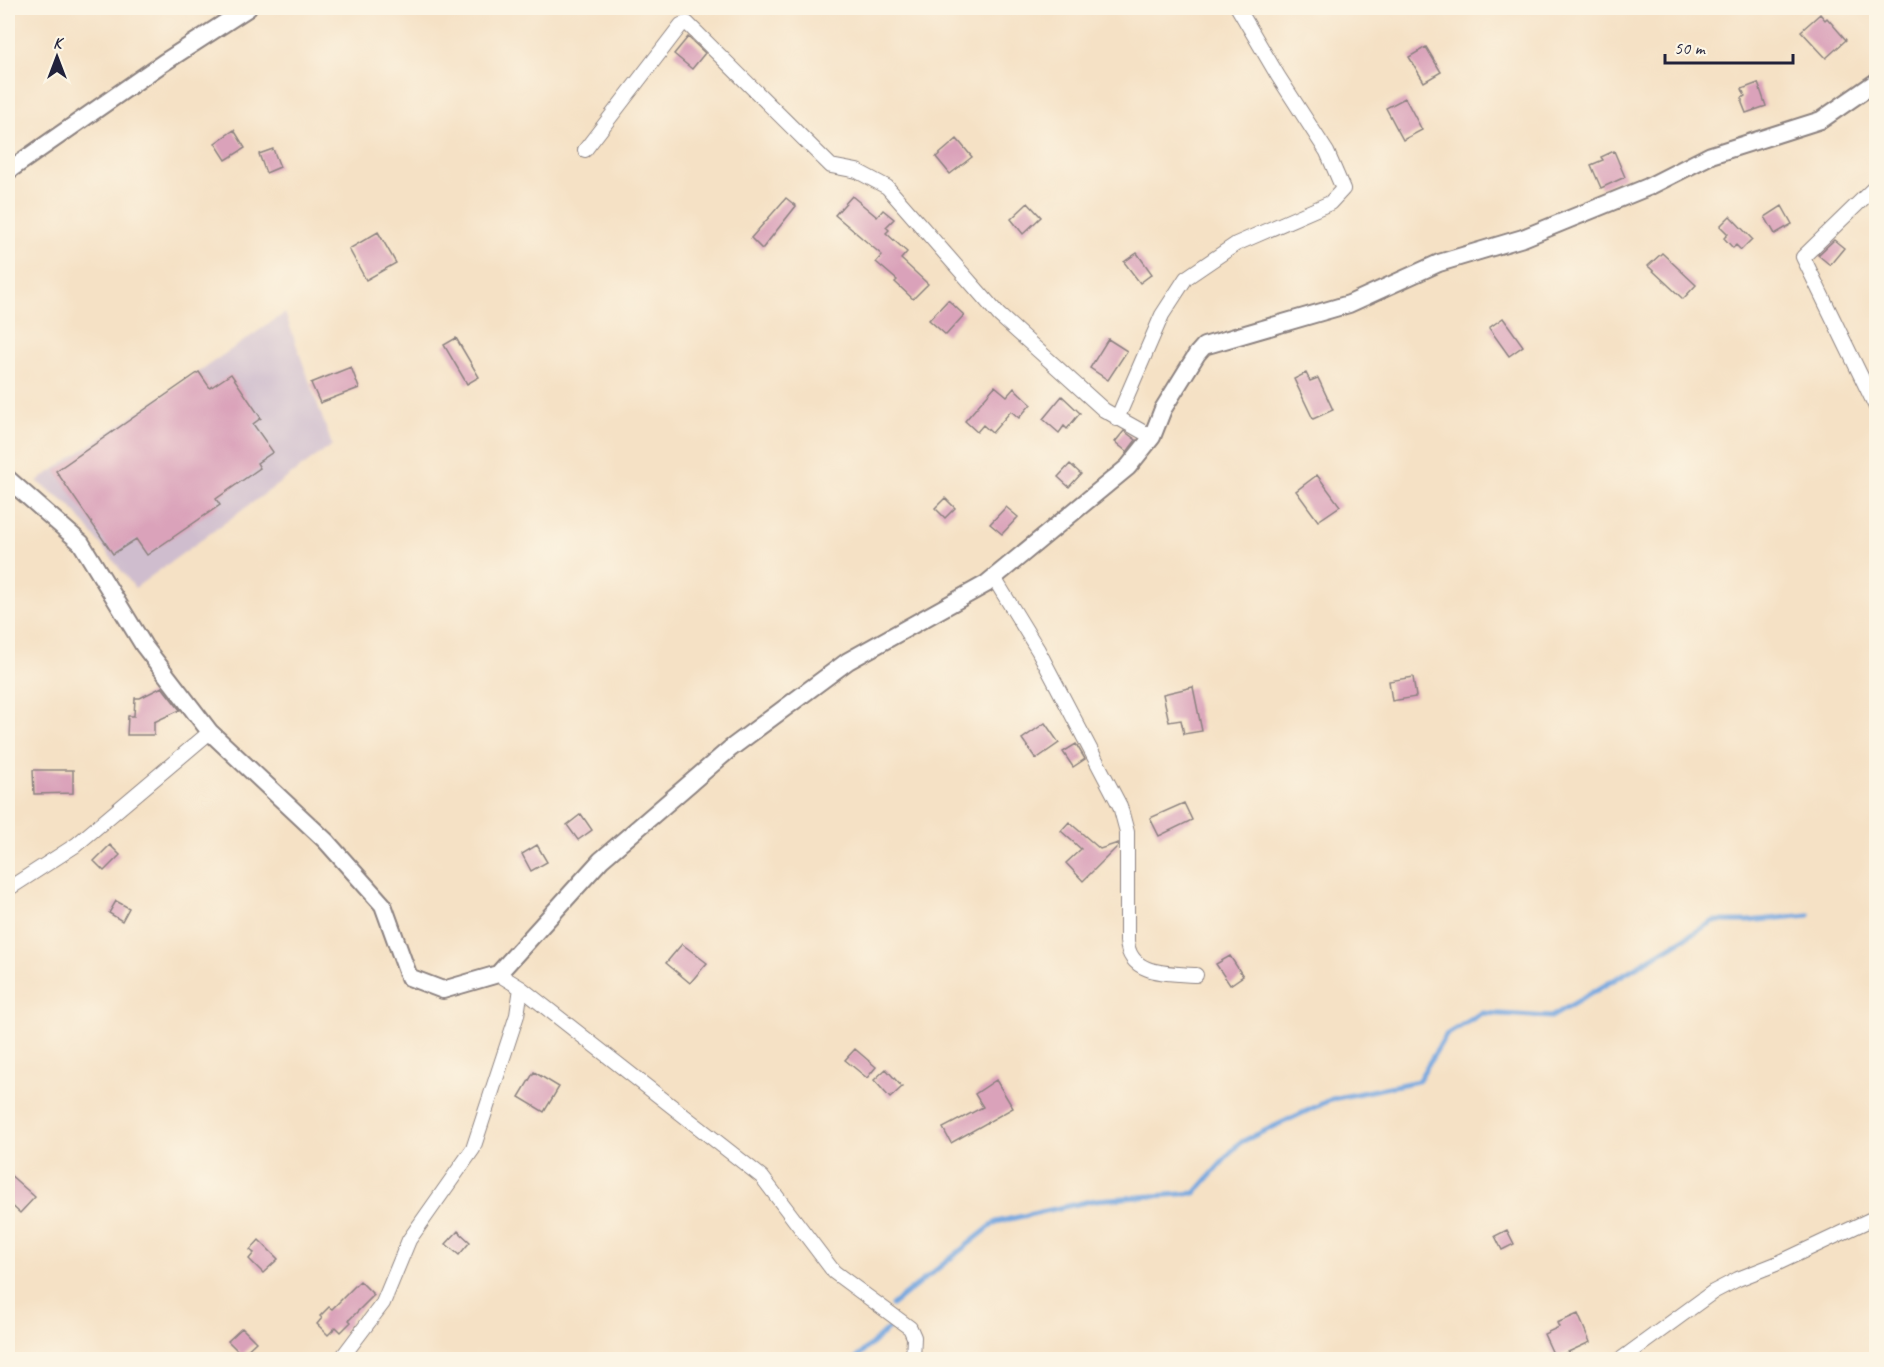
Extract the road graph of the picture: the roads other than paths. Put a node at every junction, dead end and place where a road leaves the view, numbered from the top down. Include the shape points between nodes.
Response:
1 (248, 8) edge
2 (1238, 8) edge
3 (1876, 82) edge
4 (585, 150) dead end
5 (8, 171) edge
6 (1876, 186) edge
7 (1876, 407) edge
8 (1117, 419) junction
9 (1152, 437) junction
10 (8, 479) edge
11 (994, 578) junction
12 (210, 732) junction
13 (8, 889) edge
14 (498, 974) junction
15 (1196, 975) dead end
16 (521, 988) junction
17 (1876, 1217) edge
18 (340, 1359) edge
19 (913, 1359) edge
20 (1620, 1359) edge

1 - 5 street
2 - 8 street via 1327,152 1343,189 1330,203 1236,244 1186,278 1162,315
3 - 9 street via 1821,120 1711,155 1648,187 1522,238 1439,263 1349,304 1204,346 1163,409
4 - 8 street via 681,25 687,23 831,166 857,171 887,187 999,315
6 - 7 street via 1803,257
8 - 9 street
9 - 11 street via 1128,467
10 - 12 street via 81,543 144,646
11 - 14 street via 848,661 730,748 602,860
11 - 15 street via 1038,650 1120,806 1127,832 1129,954 1137,965 1157,972
12 - 13 street via 76,845
12 - 14 street via 326,841 383,905 409,977 443,990
14 - 16 street
16 - 18 street via 517,1015 473,1149 409,1240 382,1303
16 - 19 street via 762,1177 834,1272 910,1328 914,1337
17 - 20 street via 1713,1292

